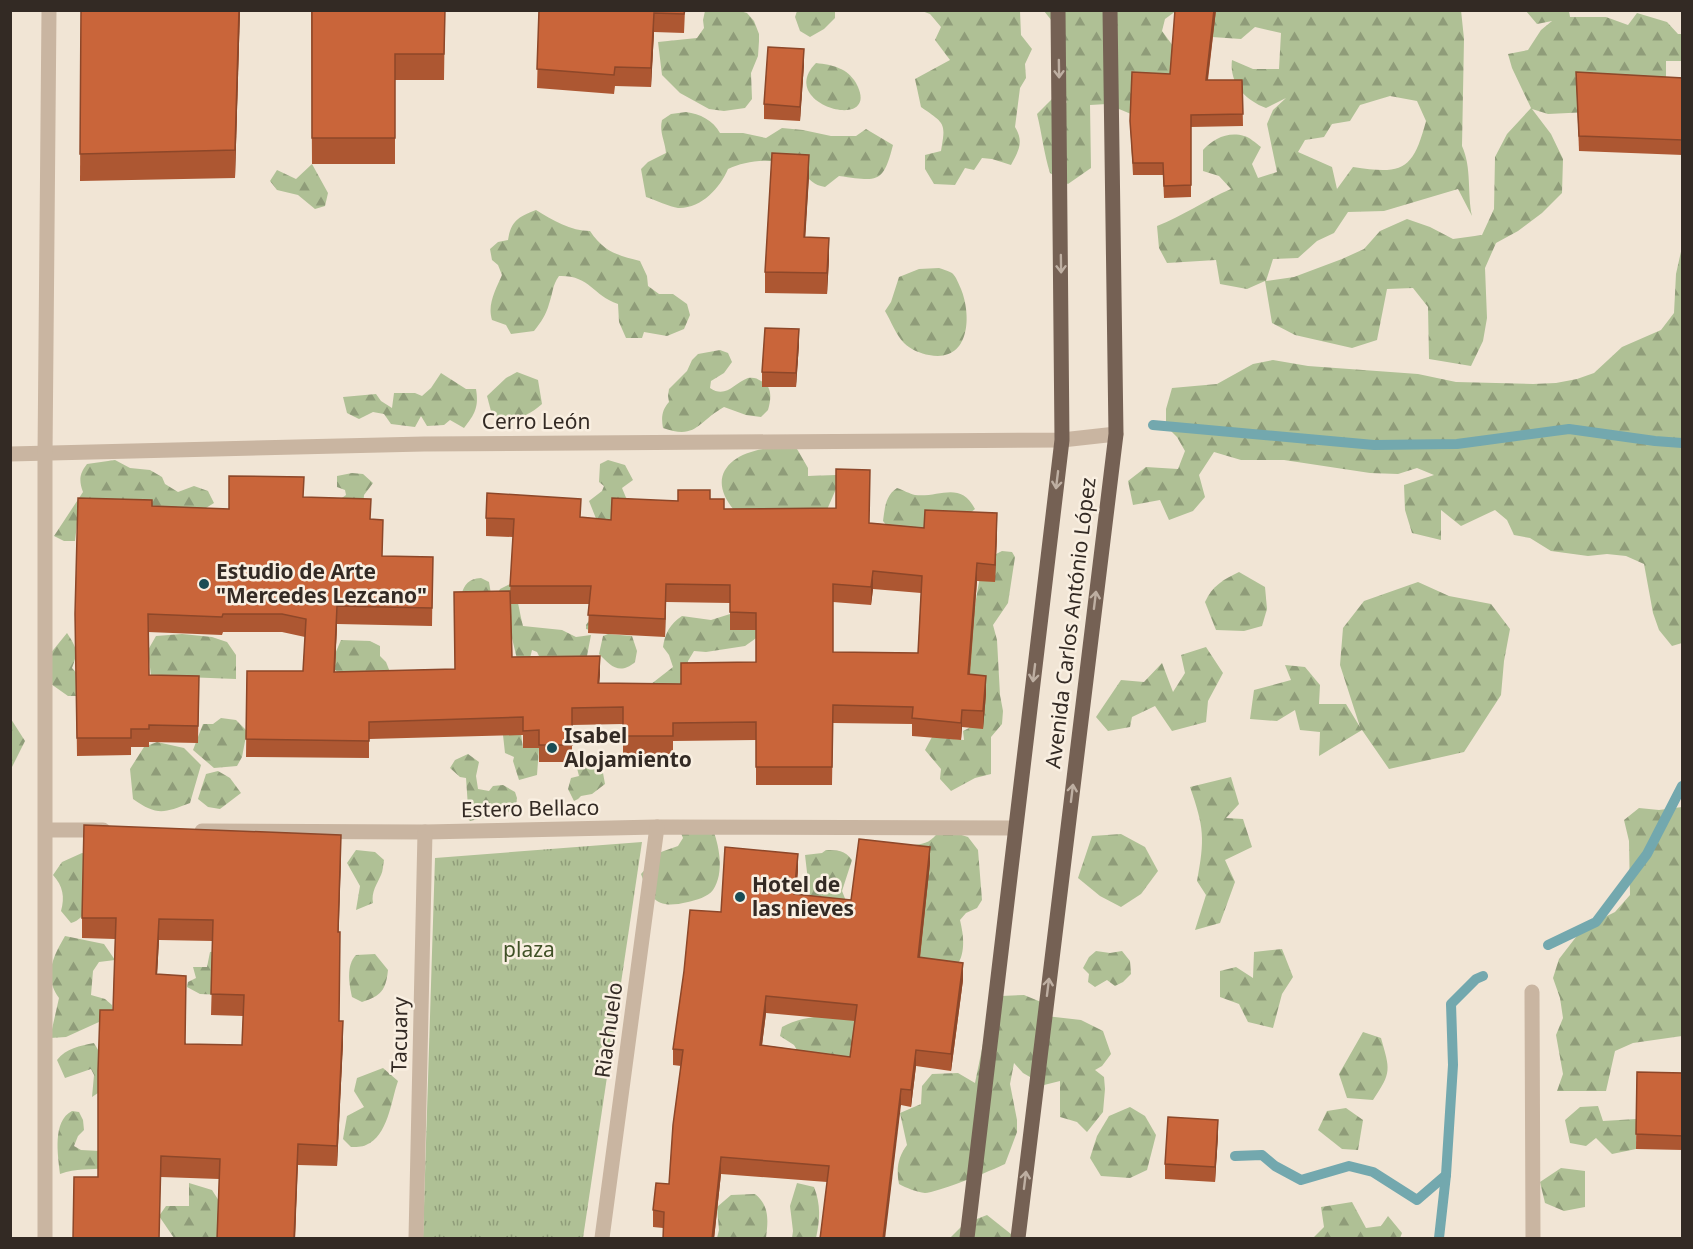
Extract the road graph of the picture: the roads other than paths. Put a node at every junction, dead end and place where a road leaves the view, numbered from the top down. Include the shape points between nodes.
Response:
1 (49, 10) edge
2 (1058, 10) edge
3 (1110, 10) edge
4 (1116, 434) junction
5 (1062, 440) junction
6 (10, 454) edge
7 (45, 454) junction
8 (657, 827) junction
9 (1015, 828) junction
10 (46, 830) junction
11 (117, 830) edge
12 (189, 830) edge
13 (425, 832) junction
14 (1532, 992) dead end
15 (45, 1239) edge
16 (416, 1239) edge
17 (602, 1239) edge
18 (967, 1239) edge
19 (1018, 1239) edge
20 (1533, 1239) edge

1 - 7 street
2 -> 5 main road, Avenida Carlos António López
3 - 4 main road, Avenida Carlos António López
4 - 5 street, Cerro León
19 -> 4 main road, Avenida Carlos António López
5 - 7 street, Cerro León via 424,444
5 -> 9 main road, Avenida Carlos António López
6 - 7 street, Cerro León
7 - 10 street
8 - 9 street, Estero Bellaco
8 - 13 street, Estero Bellaco
8 - 17 street, Riachuelo
9 - 18 main road, Avenida Carlos António López
10 - 11 street
10 - 15 street
12 - 13 street, Estero Bellaco
13 - 16 street, Tacuary
14 - 20 street

